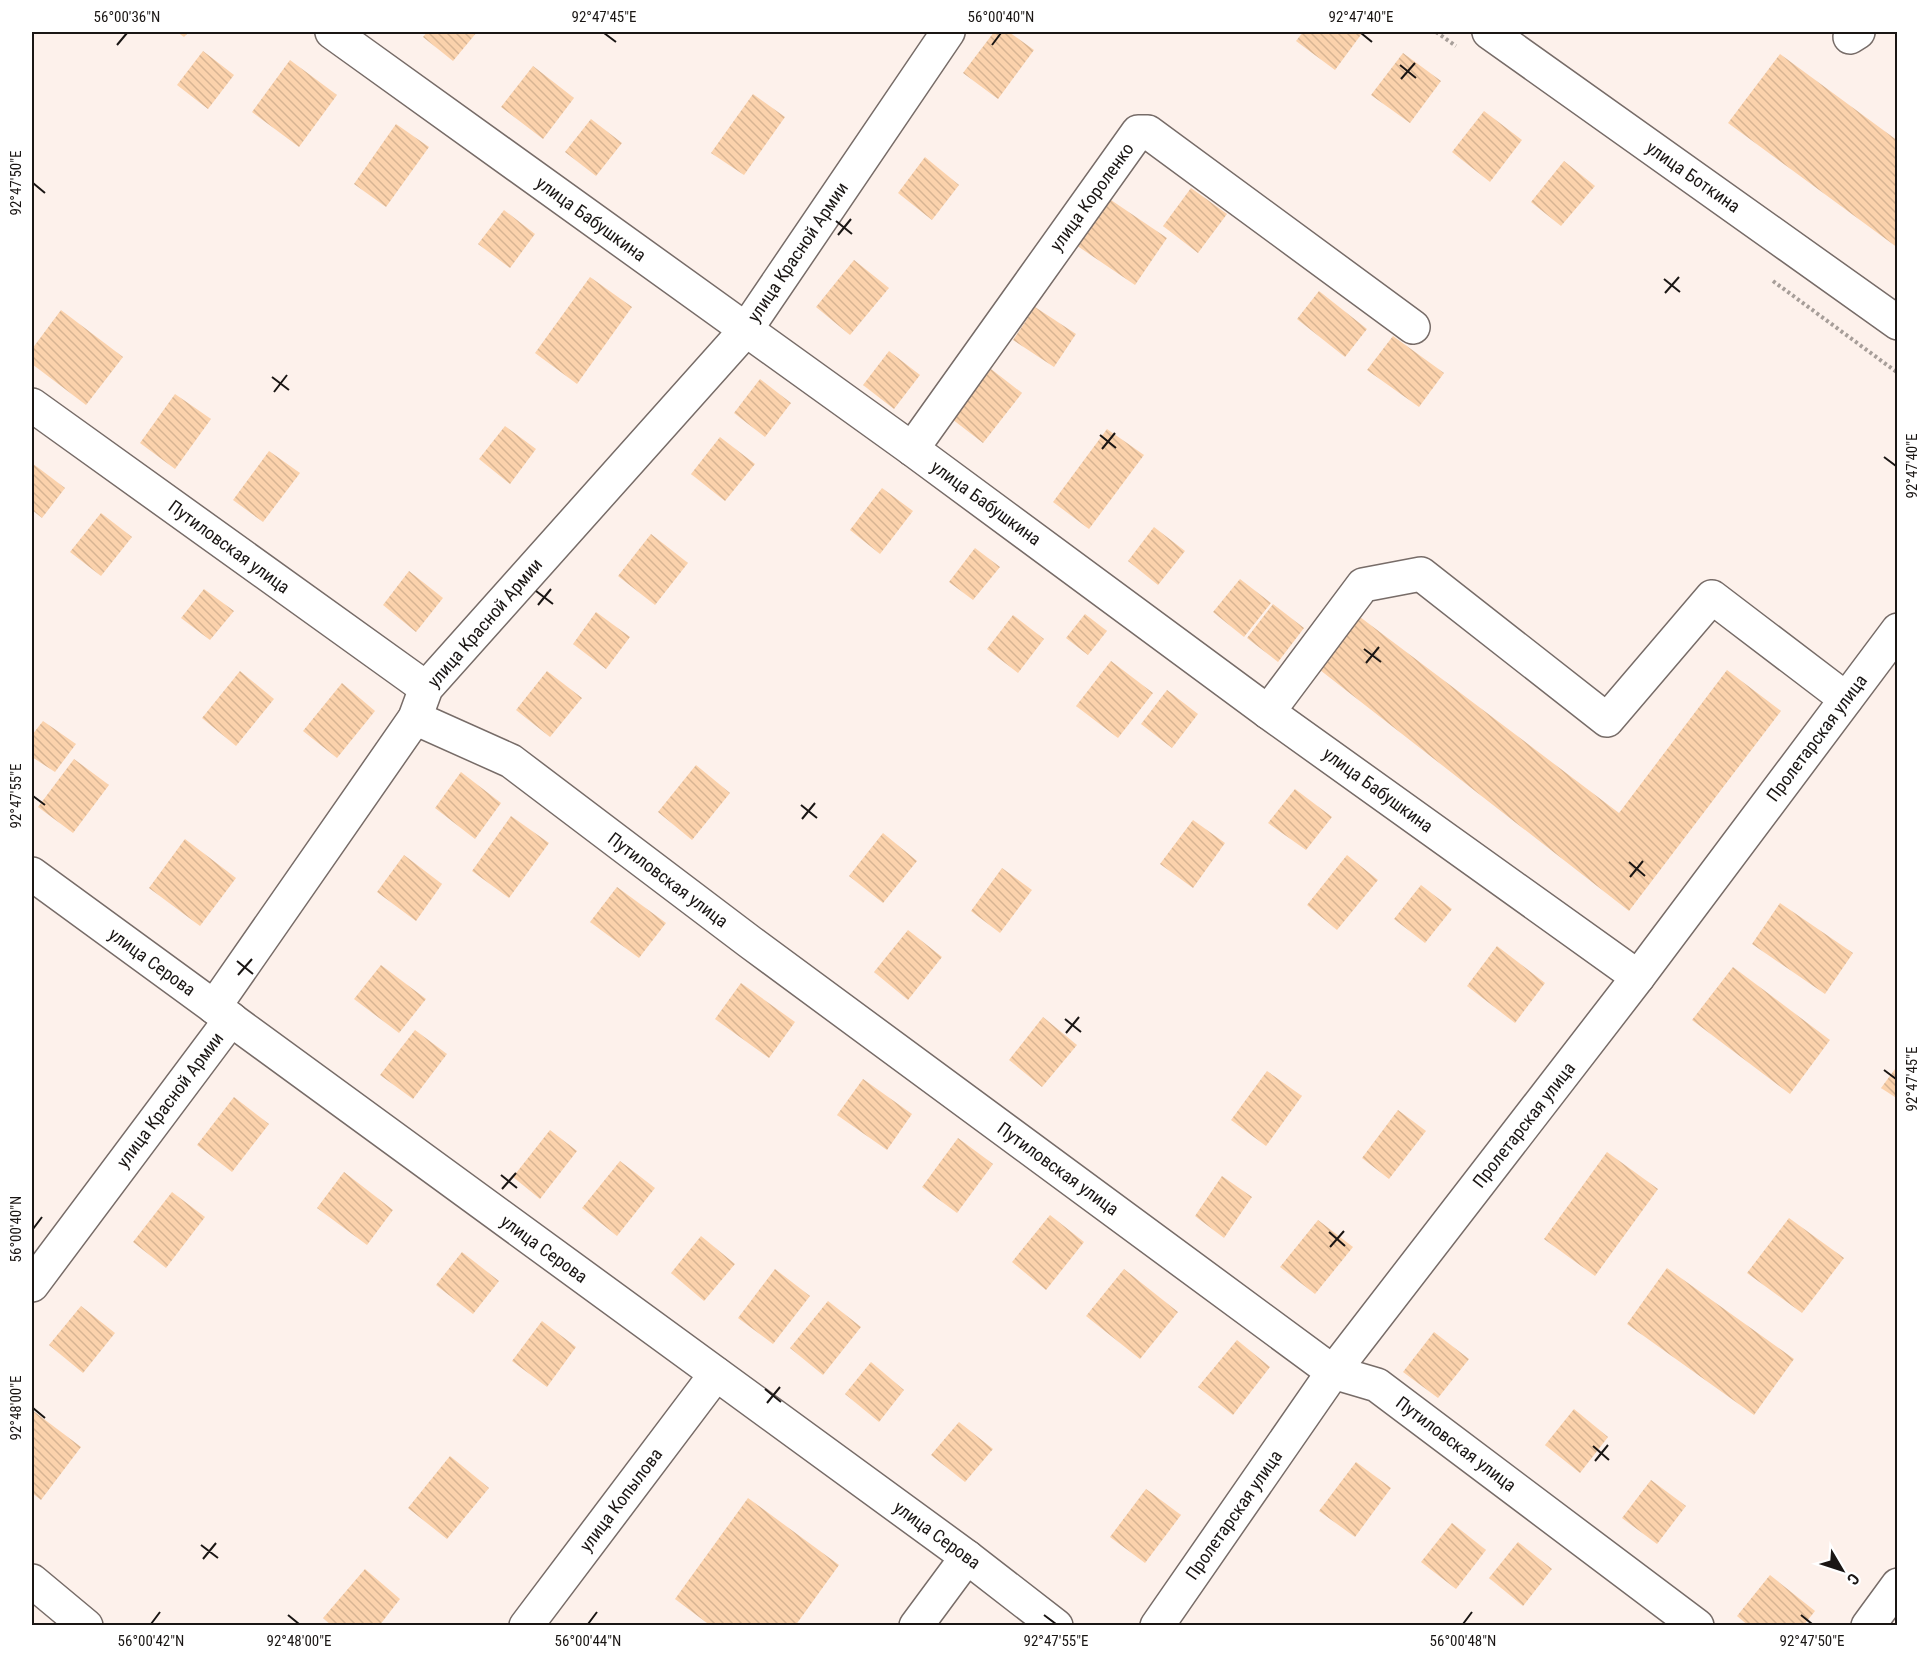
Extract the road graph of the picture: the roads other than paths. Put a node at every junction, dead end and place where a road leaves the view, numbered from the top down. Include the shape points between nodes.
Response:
1 (332, 32) edge
2 (948, 32) edge
3 (1489, 32) edge
4 (1898, 323) edge
5 (1413, 327) dead end
6 (745, 331) junction
7 (32, 405) edge
8 (912, 449) junction
9 (1898, 630) edge
10 (1846, 699) junction
11 (420, 703) junction
12 (1268, 712) junction
13 (32, 874) edge
14 (1638, 977) junction
15 (223, 1013) junction
16 (32, 1285) edge
17 (1333, 1372) junction
18 (716, 1374) junction
19 (967, 1557) junction
20 (32, 1581) edge
21 (1898, 1585) edge
22 (86, 1626) edge
23 (526, 1626) edge
24 (916, 1626) edge
25 (1056, 1626) edge
26 (1157, 1626) edge
27 (1698, 1626) edge
28 (1868, 1626) edge

1 - 6 street, улица Бабушкина
2 - 6 street, улица Красной Армии
3 - 4 street, улица Боткина
5 - 8 street, улица Короленко via 1148,132 1138,132
6 - 8 street, улица Бабушкина
6 - 11 street, улица Красной Армии
7 - 11 street, Путиловская улица
8 - 12 street, улица Бабушкина
9 - 10 street, Пролетарская улица
10 - 12 street via 1712,597 1607,720 1421,574 1363,585
10 - 14 street, Пролетарская улица
11 - 15 street, улица Красной Армии
11 - 17 street, Путиловская улица via 511,761
12 - 14 street, улица Бабушкина
13 - 15 street, улица Серова
14 - 17 street, Пролетарская улица
15 - 16 street, улица Красной Армии
15 - 18 street, улица Серова
17 - 26 street, Пролетарская улица
17 - 27 street, Путиловская улица via 1377,1385
18 - 19 street, улица Серова
18 - 23 street, улица Копылова
19 - 24 street
19 - 25 street, улица Серова
20 - 22 street
21 - 28 street

